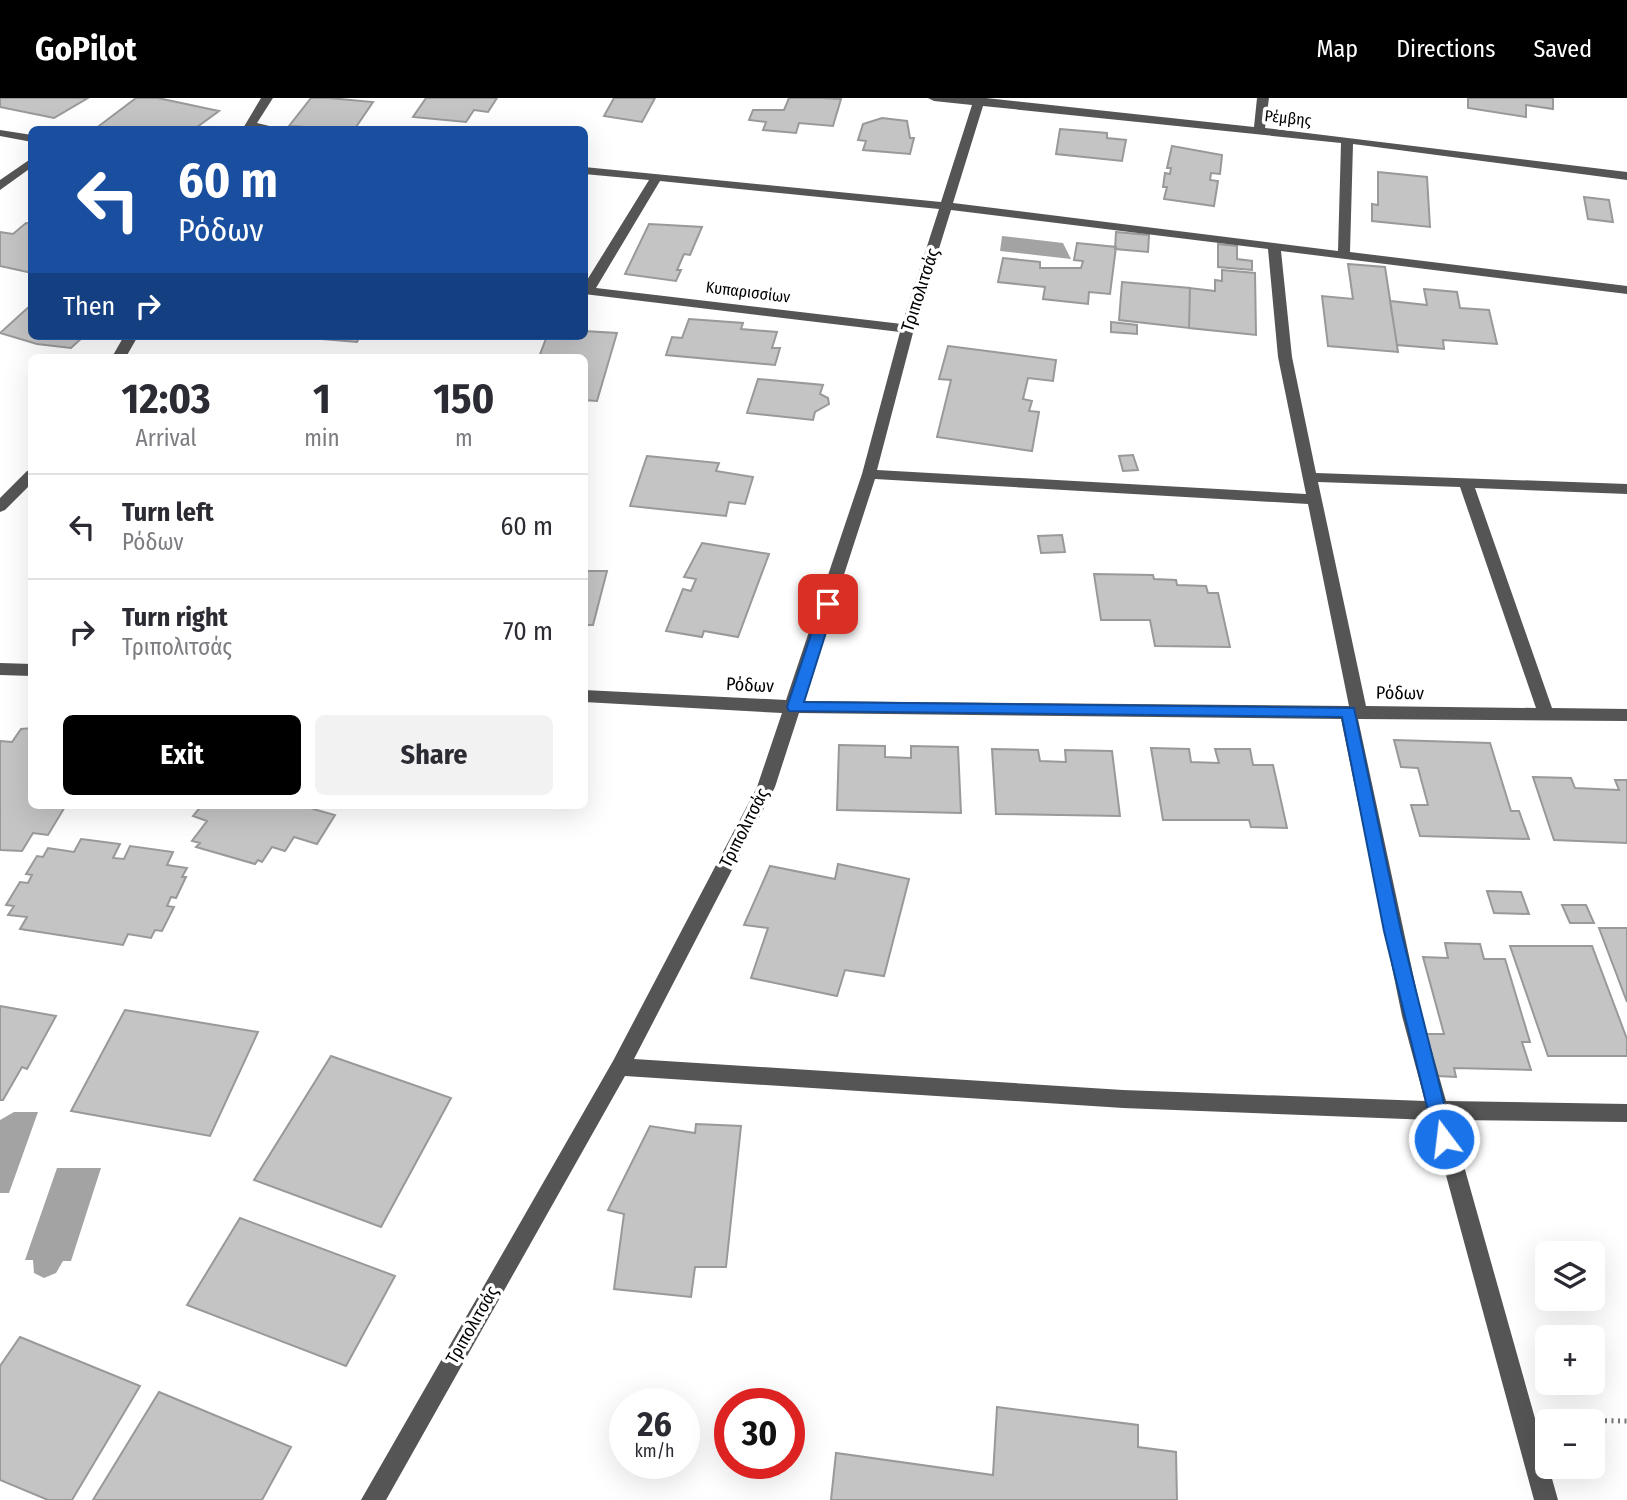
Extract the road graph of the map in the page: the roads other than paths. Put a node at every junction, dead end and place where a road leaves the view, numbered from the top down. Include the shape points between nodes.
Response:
1 (267, 98) edge
2 (934, 98) edge
3 (1263, 98) edge
4 (979, 100) edge
5 (250, 126) edge
6 (1259, 131) junction
7 (0, 133) edge
8 (28, 138) edge
9 (1347, 140) junction
10 (28, 164) edge
11 (588, 170) edge
12 (1627, 176) edge
13 (656, 179) junction
14 (0, 186) edge
15 (947, 206) junction
16 (1274, 246) junction
17 (1344, 254) junction
18 (588, 287) edge
19 (588, 290) edge
20 (1627, 290) edge
21 (906, 329) junction
22 (869, 474) junction
23 (1309, 477) junction
24 (28, 478) edge
25 (1466, 483) junction
26 (1627, 489) edge
27 (1314, 499) junction
28 (0, 507) edge
29 (0, 669) edge
30 (28, 670) edge
31 (588, 696) edge
32 (795, 707) junction
33 (1353, 712) junction
34 (1546, 714) junction
35 (1627, 715) edge
36 (620, 1067) junction
37 (1627, 1112) edge
38 (1436, 1113) junction
39 (373, 1500) edge
40 (1546, 1500) edge

1 - 5 street
2 - 4 street, Ρέμβης
3 - 6 street
4 - 6 street, Ρέμβης
4 - 15 street, Τριπολιτσάς
6 - 9 street, Ρέμβης
7 - 8 street
9 - 12 street, Ρέμβης
9 - 17 street
10 - 14 street
11 - 13 street
13 - 15 street
13 - 18 street
15 - 16 street
15 - 21 street, Τριπολιτσάς
16 - 17 street
16 - 23 street via 1285,357
17 - 20 street
19 - 21 street, Κυπαρισσίων
21 - 22 street, Τριπολιτσάς
22 - 27 street
22 - 32 street, Τριπολιτσάς
23 - 25 street
23 - 27 street
24 - 28 street
25 - 26 street
25 - 34 street
27 - 33 street
29 - 30 street
31 - 32 street, Ρόδων
32 - 33 street, Ρόδων
32 - 36 street, Τριπολιτσάς via 766,786
33 - 34 street, Ρόδων
33 - 38 street via 1392,931
34 - 35 street, Ρόδων
36 - 38 street via 982,1092
36 - 39 street, Τριπολιτσάς
37 - 38 street
38 - 40 street

